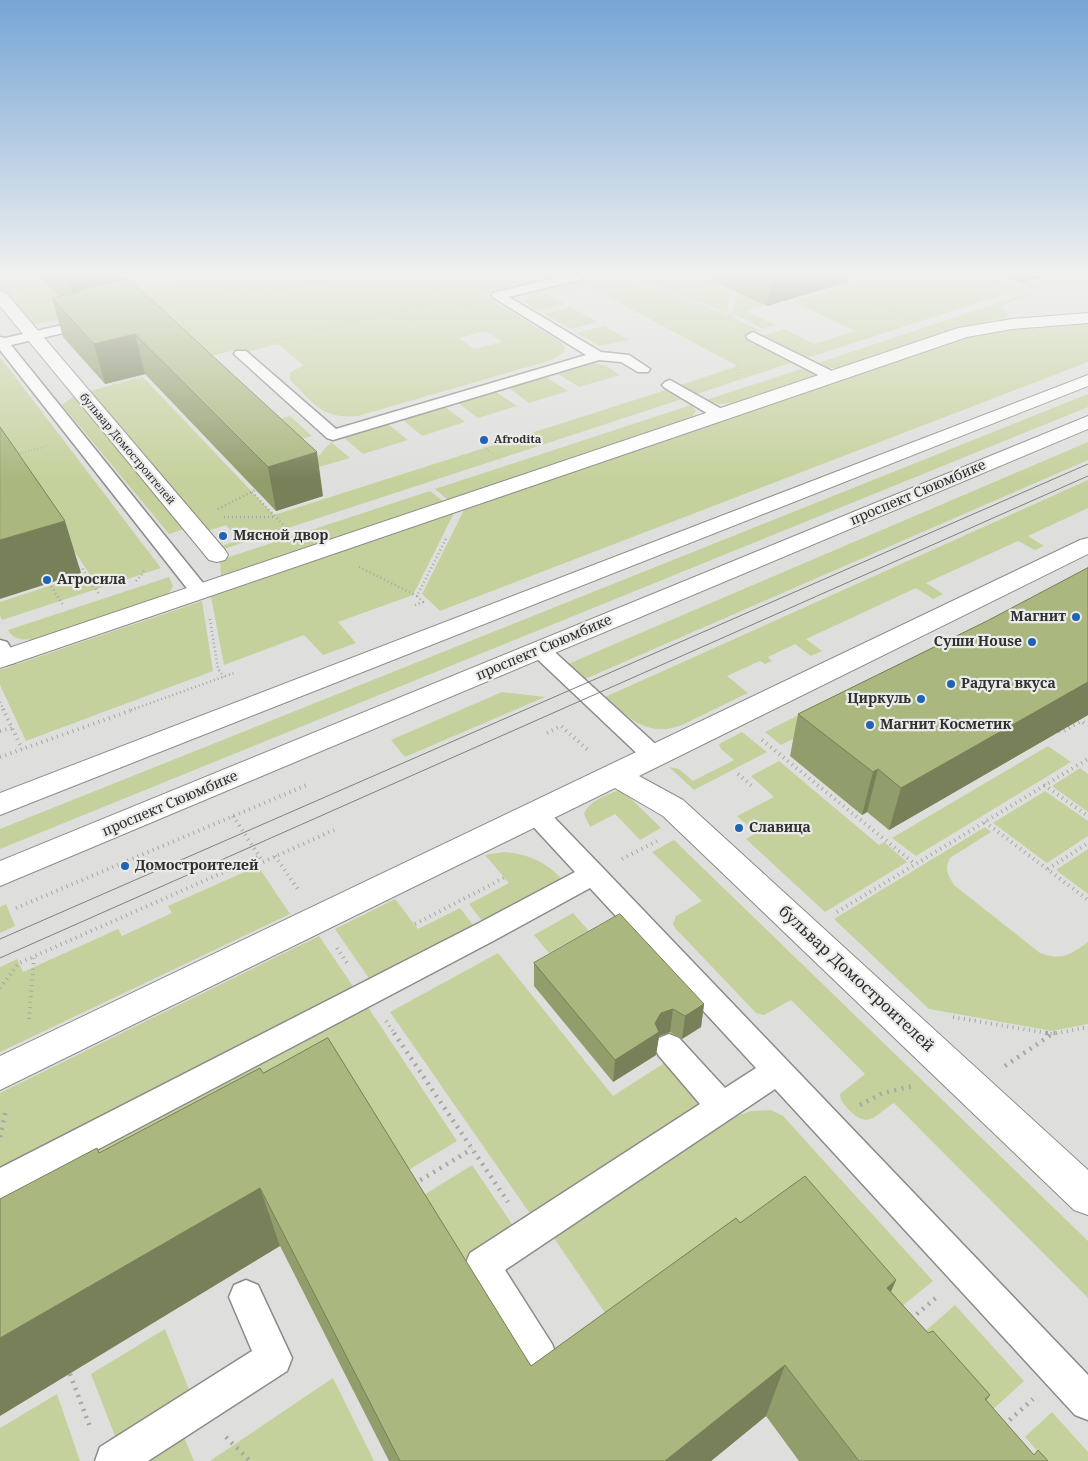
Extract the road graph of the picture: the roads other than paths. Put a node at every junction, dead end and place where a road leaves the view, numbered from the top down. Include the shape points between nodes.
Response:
1 (3, 344) edge
2 (39, 344) edge
3 (578, 344) edge
4 (769, 344) edge
5 (929, 344) edge
6 (241, 354) dead end
7 (598, 356) junction
8 (643, 369) dead end
9 (833, 377) junction
10 (1088, 380) edge
11 (670, 385) dead end
12 (721, 415) junction
13 (1088, 422) edge
14 (1088, 545) edge
15 (217, 555) dead end
16 (200, 592) junction
17 (540, 650) junction
18 (2, 655) edge
19 (654, 756) junction
20 (615, 776) junction
21 (0, 804) edge
22 (536, 814) junction
23 (0, 874) edge
24 (593, 874) junction
25 (669, 1047) dead end
26 (13, 1068) edge
27 (777, 1071) junction
28 (722, 1106) junction
29 (0, 1185) edge
30 (1088, 1196) edge
31 (246, 1297) dead end
32 (540, 1357) edge
33 (1088, 1402) edge
34 (103, 1448) edge

1 - 16 lane
2 - 15 street, бульвар Домостроителей via 198,520
3 - 7 lane
4 - 9 lane
5 - 9 street
6 - 7 lane via 333,435
7 - 8 lane via 624,358
9 - 12 street
10 - 21 street
11 - 12 lane
12 - 16 street
13 - 17 street, проспект Сююмбике
14 - 19 street
16 - 18 street
17 - 19 lane
17 - 23 street, проспект Сююмбике
19 - 20 street
20 - 22 street
20 - 30 street, бульвар Домостроителей via 673,808 690,823
22 - 24 lane
22 - 26 street
24 - 27 lane
24 - 29 lane
25 - 28 lane
27 - 28 lane
27 - 33 lane
28 - 32 lane via 482,1265
31 - 34 lane via 274,1358

